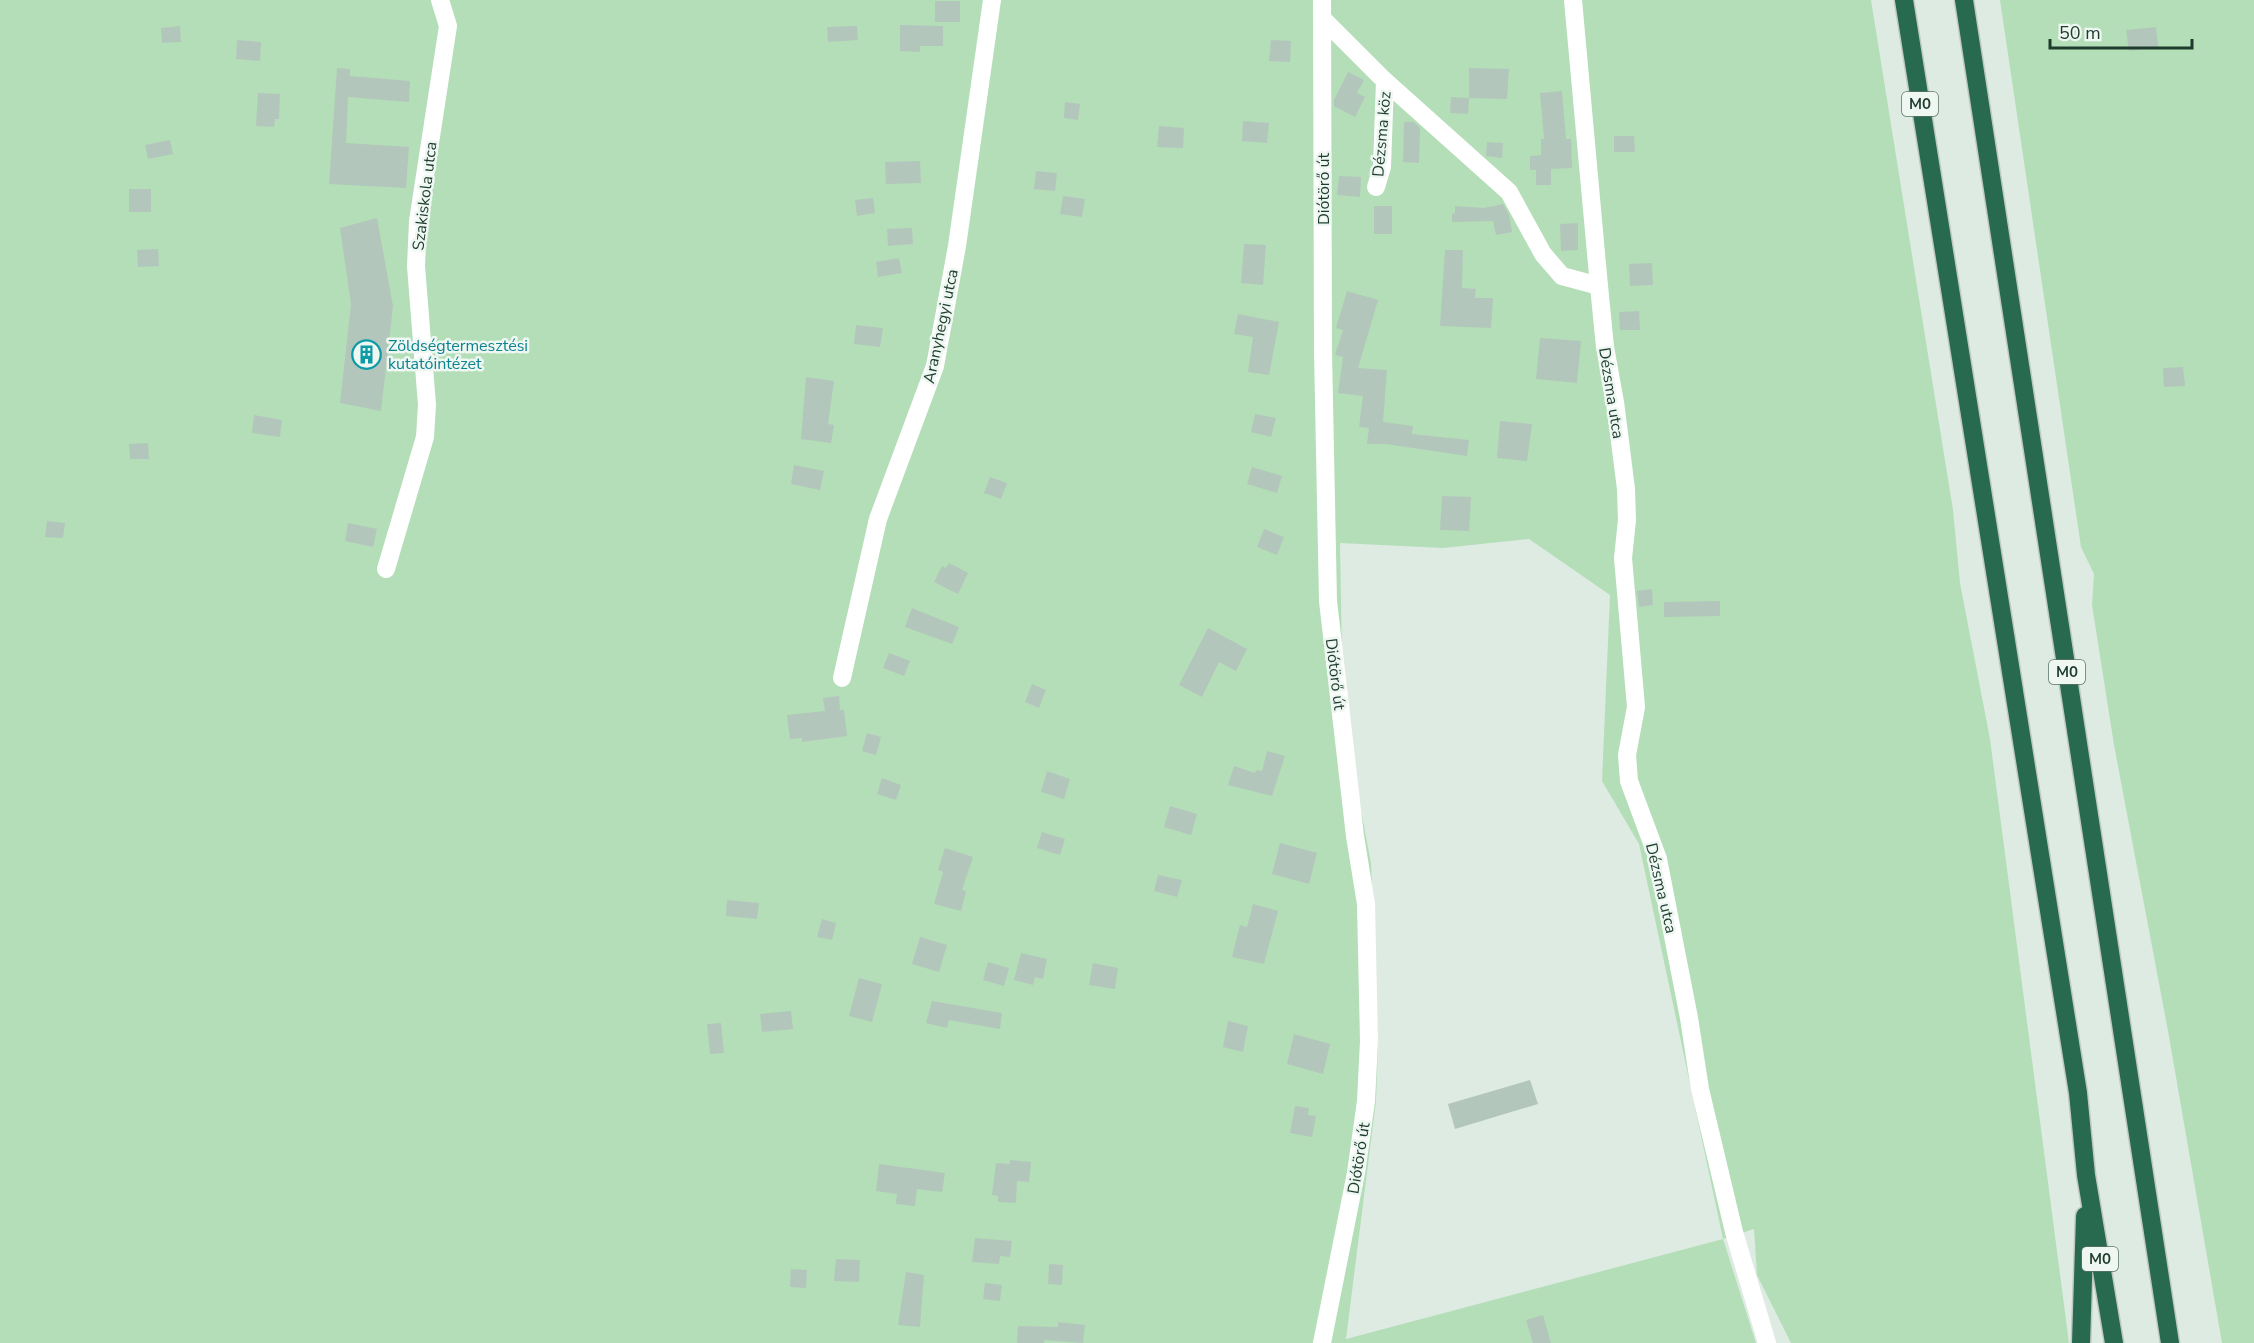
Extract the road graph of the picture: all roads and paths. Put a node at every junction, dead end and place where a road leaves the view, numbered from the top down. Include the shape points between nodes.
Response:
1 (440, 0) edge
2 (992, 0) edge
3 (1322, 0) edge
4 (1573, 0) edge
5 (1904, 0) edge
6 (1964, 0) edge
7 (1323, 18) junction
8 (1385, 81) junction
9 (1376, 188) dead end
10 (1599, 286) junction
11 (386, 569) dead end
12 (842, 678) dead end
13 (2086, 1175) junction
14 (1323, 1343) edge
15 (1767, 1343) edge
16 (2081, 1343) edge
17 (2114, 1343) edge
18 (2170, 1343) edge

1 - 11 street, Szakiskola utca via 448,26 418,221 416,266 428,405 425,436
2 - 12 street, Aranyhegyi utca via 957,246 935,366 878,519
3 - 7 street, Diótörő út
4 - 10 street, Dézsma utca
5 - 13 highway, M0 via 2076,1081
6 - 18 highway, M0
7 - 8 street
7 - 14 street, Diótörő út via 1328,601 1366,904 1369,1041 1356,1173
8 - 9 street, Dézsma köz via 1382,166
8 - 10 street via 1509,192 1543,254 1562,276
10 - 15 street, Dézsma utca via 1626,489 1623,558 1636,707 1627,755 1629,781 1658,859 1700,1089 1734,1232
13 - 16 highway
13 - 17 highway, M0

